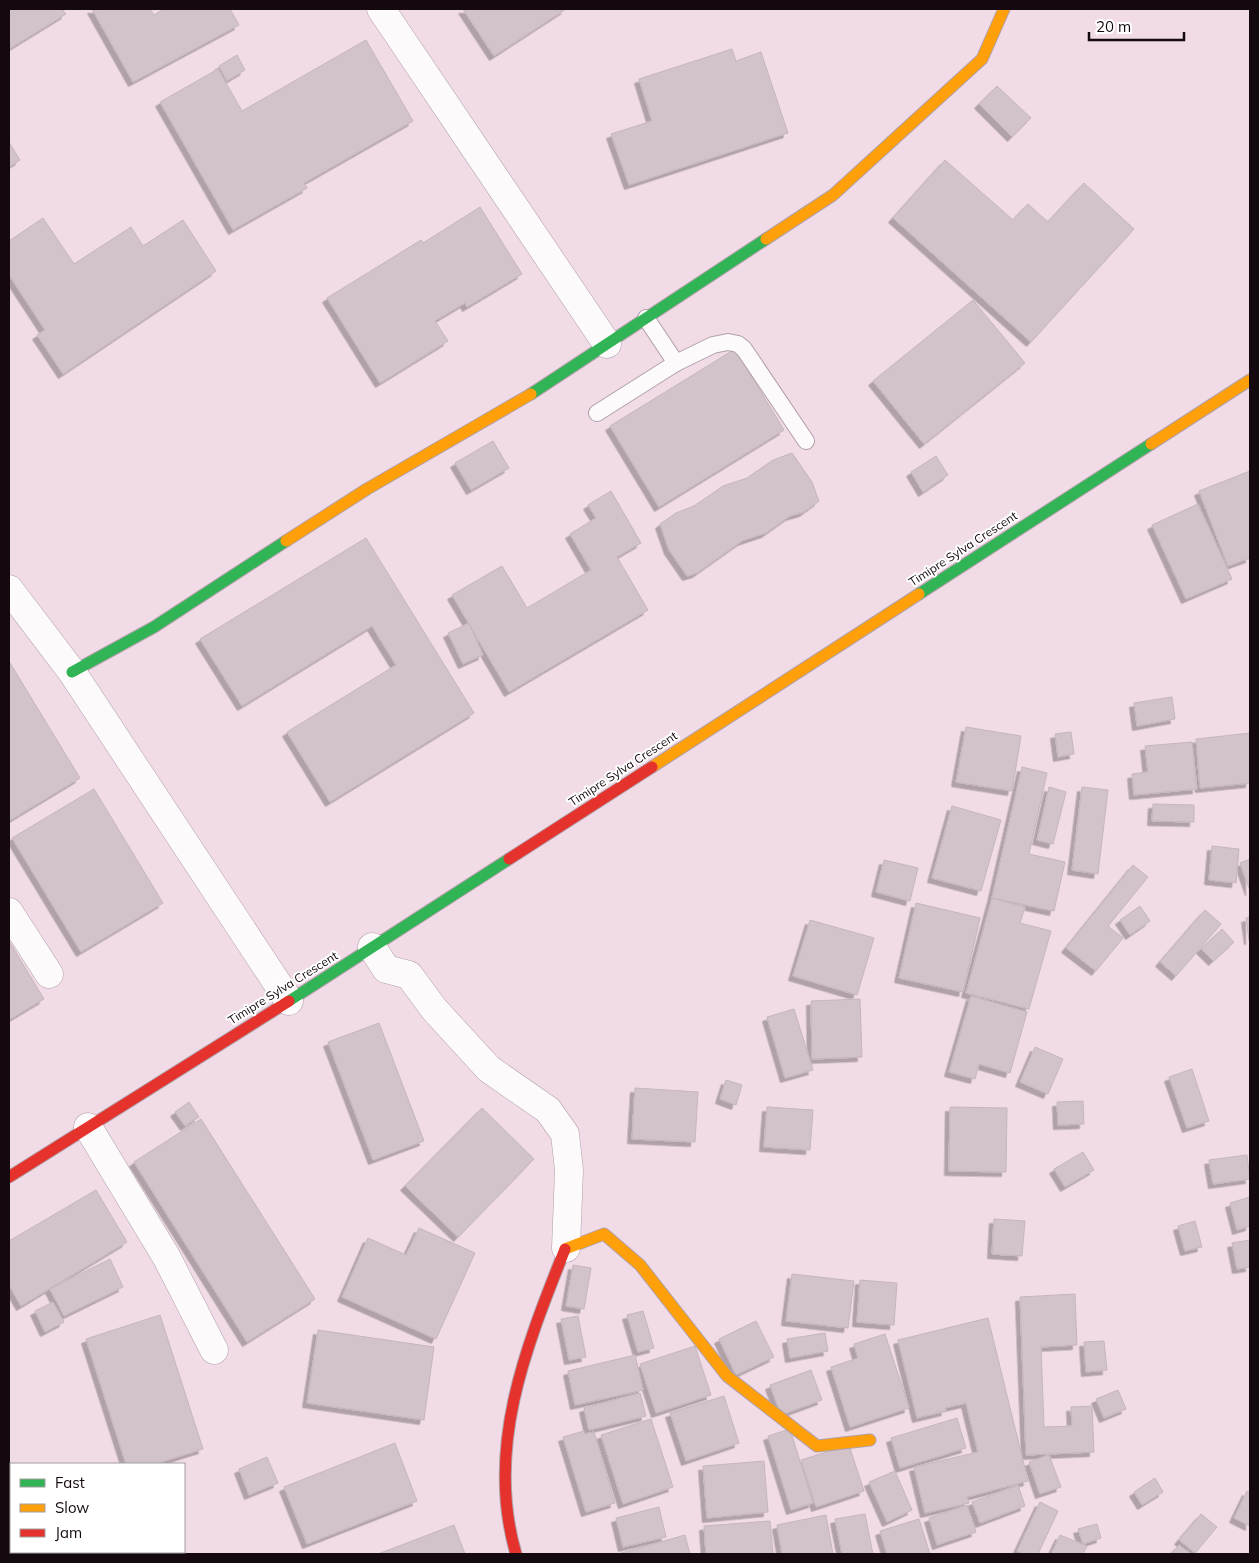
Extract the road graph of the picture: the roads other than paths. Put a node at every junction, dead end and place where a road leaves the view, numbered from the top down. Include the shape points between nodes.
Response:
1 (381, 9) edge
2 (1004, 9) edge
3 (646, 318) junction
4 (607, 344) junction
5 (676, 364) junction
6 (1250, 380) edge
7 (597, 413) dead end
8 (806, 440) dead end
9 (9, 590) edge
10 (72, 672) junction
11 (9, 912) edge
12 (372, 947) junction
13 (49, 974) dead end
14 (289, 1001) junction
15 (88, 1127) junction
16 (9, 1177) edge
17 (566, 1248) junction
18 (214, 1350) dead end
19 (870, 1440) dead end
20 (516, 1554) edge

1 - 4 street
2 - 3 street via 982,59 833,195
3 - 4 street
3 - 5 lane
4 - 10 street via 544,386 367,489 154,627
5 - 7 lane
5 - 8 lane via 713,345 738,344
6 - 12 street, Timipre Sylva Crescent
9 - 10 street
10 - 14 street
11 - 13 street
12 - 14 street, Timipre Sylva Crescent
12 - 17 street via 386,970 409,975 489,1069 548,1110 565,1134 569,1170
14 - 15 street, Timipre Sylva Crescent
15 - 16 street, Timipre Sylva Crescent
15 - 18 street via 167,1258
17 - 19 street via 604,1234 640,1265 726,1376 818,1446
17 - 20 street via 538,1318 507,1426 504,1473 511,1540

